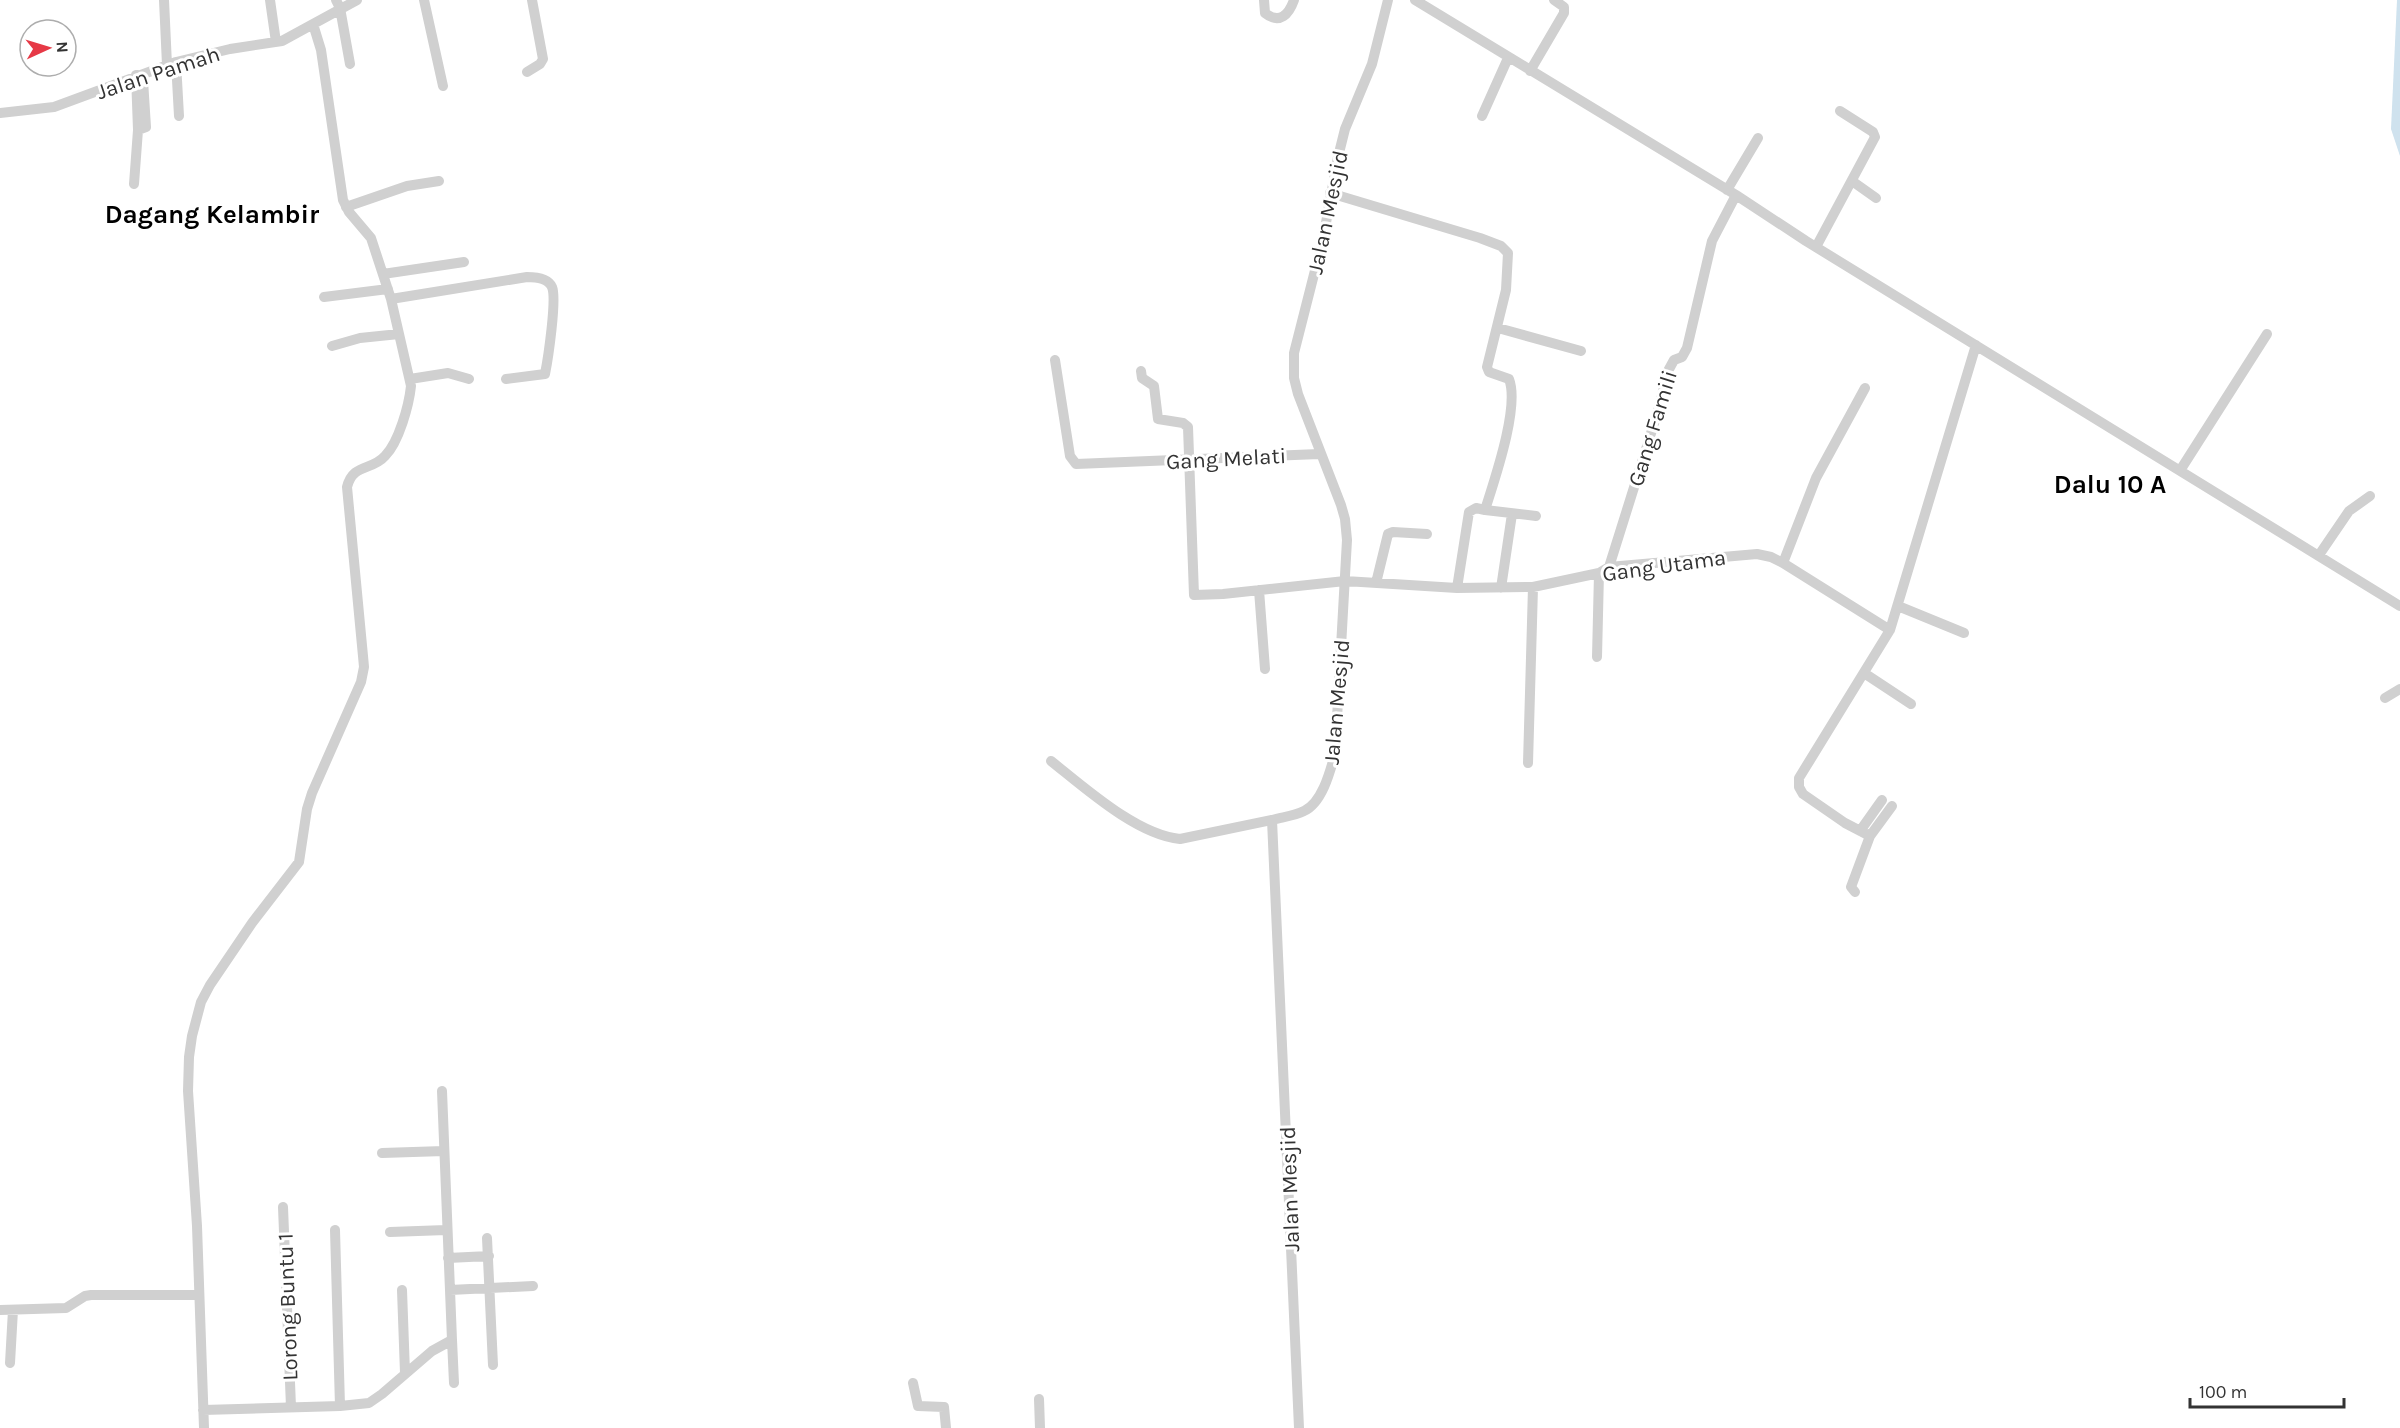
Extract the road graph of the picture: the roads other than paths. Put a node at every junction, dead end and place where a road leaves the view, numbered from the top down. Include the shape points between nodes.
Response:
1 (164, 0) edge
2 (270, 0) edge
3 (357, 0) edge
4 (424, 0) edge
5 (532, 0) edge
6 (1264, 0) edge
7 (1293, 0) edge
8 (1388, 0) edge
9 (1416, 0) edge
10 (1554, 0) edge
11 (338, 4) edge
12 (313, 24) junction
13 (276, 42) junction
14 (1509, 58) junction
15 (171, 64) junction
16 (350, 64) dead end
17 (1530, 71) junction
18 (528, 72) dead end
19 (139, 74) junction
20 (443, 86) dead end
21 (1840, 111) dead end
22 (0, 113) edge
23 (179, 116) dead end
24 (1482, 116) dead end
25 (1758, 138) dead end
26 (439, 181) dead end
27 (1852, 181) junction
28 (134, 184) dead end
29 (1330, 192) junction
30 (1732, 193) junction
31 (1876, 198) dead end
32 (346, 207) junction
33 (1816, 246) junction
34 (464, 262) dead end
35 (383, 273) junction
36 (389, 294) junction
37 (324, 297) dead end
38 (1498, 328) junction
39 (399, 334) junction
40 (2267, 334) dead end
41 (1976, 345) junction
42 (332, 346) dead end
43 (1581, 351) dead end
44 (1055, 360) dead end
45 (1141, 371) dead end
46 (410, 379) junction
47 (469, 379) dead end
48 (506, 379) dead end
49 (1865, 388) dead end
50 (1319, 454) junction
51 (1190, 460) junction
52 (2181, 470) junction
53 (2370, 496) dead end
54 (1485, 510) junction
55 (1512, 514) junction
56 (1536, 516) dead end
57 (1427, 534) dead end
58 (2319, 555) junction
59 (1784, 563) junction
60 (1604, 570) junction
61 (1346, 581) junction
62 (1376, 583) junction
63 (1533, 587) junction
64 (1457, 588) junction
65 (1501, 588) junction
66 (1259, 590) junction
67 (1898, 606) junction
68 (2400, 606) edge
69 (1890, 630) junction
70 (1964, 633) dead end
71 (1597, 657) dead end
72 (1265, 669) dead end
73 (1864, 673) junction
74 (2400, 689) edge
75 (2385, 698) dead end
76 (1911, 704) dead end
77 (1051, 761) dead end
78 (1528, 764) dead end
79 (1887, 803) dead end
80 (1272, 820) junction
81 (1865, 834) junction
82 (1855, 892) dead end
83 (442, 1091) dead end
84 (444, 1151) junction
85 (382, 1153) dead end
86 (283, 1207) dead end
87 (335, 1230) dead end
88 (446, 1230) junction
89 (390, 1232) dead end
90 (487, 1238) dead end
91 (489, 1256) junction
92 (448, 1258) junction
93 (533, 1286) dead end
94 (491, 1287) junction
95 (402, 1290) dead end
96 (450, 1290) junction
97 (198, 1295) junction
98 (0, 1310) edge
99 (13, 1310) junction
100 (452, 1340) junction
101 (5, 1344) edge
102 (10, 1363) dead end
103 (493, 1365) dead end
104 (405, 1373) junction
105 (453, 1383) dead end
106 (913, 1383) dead end
107 (1039, 1399) dead end
108 (340, 1406) junction
109 (291, 1407) junction
110 (203, 1410) junction
111 (204, 1428) edge
112 (946, 1428) edge
113 (1040, 1428) edge
114 (1299, 1428) edge

1 - 15 street
2 - 13 street
3 - 11 street, Jalan Pamah
4 - 20 street
5 - 18 street via 543,59
6 - 7 street via 1265,14 1277,18 1286,16
8 - 29 street, Jalan Mesjid via 1372,64 1345,129
9 - 14 street
10 - 17 street via 1564,7 1564,13
11 - 12 street, Jalan Pamah
11 - 16 street
12 - 13 street, Jalan Pamah
12 - 32 street via 321,50
13 - 15 street, Jalan Pamah
14 - 17 street
14 - 24 street
15 - 19 street, Jalan Pamah
15 - 23 street
17 - 30 street
19 - 22 street, Jalan Pamah via 54,107
19 - 28 street
21 - 27 street via 1875,134
25 - 30 street, Gang Famili
26 - 32 street via 407,186
27 - 31 street
27 - 33 street
29 - 38 street via 1480,237 1505,249 1508,274
29 - 50 street, Jalan Mesjid via 1293,365 1298,394
30 - 33 street
30 - 60 street, Gang Famili via 1712,241 1687,348 1668,370
32 - 35 street via 371,238
33 - 41 street
34 - 35 street
35 - 36 street
36 - 37 street
36 - 39 street
36 - 48 street via 527,277 549,283 554,295 545,374
38 - 43 street
38 - 54 street via 1487,367 1489,372 1509,380 1511,394 1503,446
39 - 42 street
39 - 46 street
40 - 52 street
41 - 52 street
41 - 67 street
44 - 51 street, Gang Melati via 1072,461 1083,465
45 - 51 street via 1142,378 1154,386 1158,419 1186,424
46 - 47 street via 448,373
46 - 97 street via 410,399 393,447 384,458 355,472 347,487 363,656 361,682 312,793 299,862 210,985 196,1017 188,1091
49 - 59 street via 1816,478
50 - 51 street, Gang Melati
50 - 61 street, Jalan Mesjid via 1345,519
51 - 66 street, Gang Utama via 1194,594
52 - 58 street
53 - 58 street via 2349,511
54 - 55 street
54 - 64 street via 1476,508 1469,512
55 - 56 street
55 - 65 street
57 - 62 street via 1388,534
58 - 68 street
59 - 60 street, Gang Utama via 1771,556 1747,554
59 - 69 street, Gang Utama
60 - 63 street, Gang Utama
60 - 71 street, Gang Famili
61 - 62 street, Gang Utama
61 - 66 street, Gang Utama
61 - 80 street, Jalan Mesjid via 1335,754 1329,777 1306,811
62 - 64 street, Gang Utama
63 - 65 street, Gang Utama
63 - 78 street
64 - 65 street, Gang Utama
66 - 72 street
67 - 69 street
67 - 70 street
69 - 73 street
73 - 76 street
73 - 81 street via 1799,783 1803,794
74 - 75 street
77 - 80 street via 1101,800 1166,838 1180,839
79 - 81 street
80 - 114 street, Jalan Mesjid
81 - 82 street via 1851,887
83 - 84 street
84 - 85 street
84 - 88 street
86 - 109 street, Lorong Buntu 1
87 - 108 street
88 - 89 street
88 - 92 street
90 - 91 street
91 - 92 street
91 - 94 street
92 - 96 street
93 - 94 street
94 - 96 street
94 - 103 street
95 - 104 street
96 - 100 street
97 - 99 street via 92,1295 66,1308
97 - 110 street
98 - 99 street
99 - 101 street
100 - 104 street
100 - 105 street
101 - 102 street
104 - 108 street via 369,1403
106 - 112 street via 918,1406 944,1407
107 - 113 street
108 - 109 street
109 - 110 street
110 - 111 street

